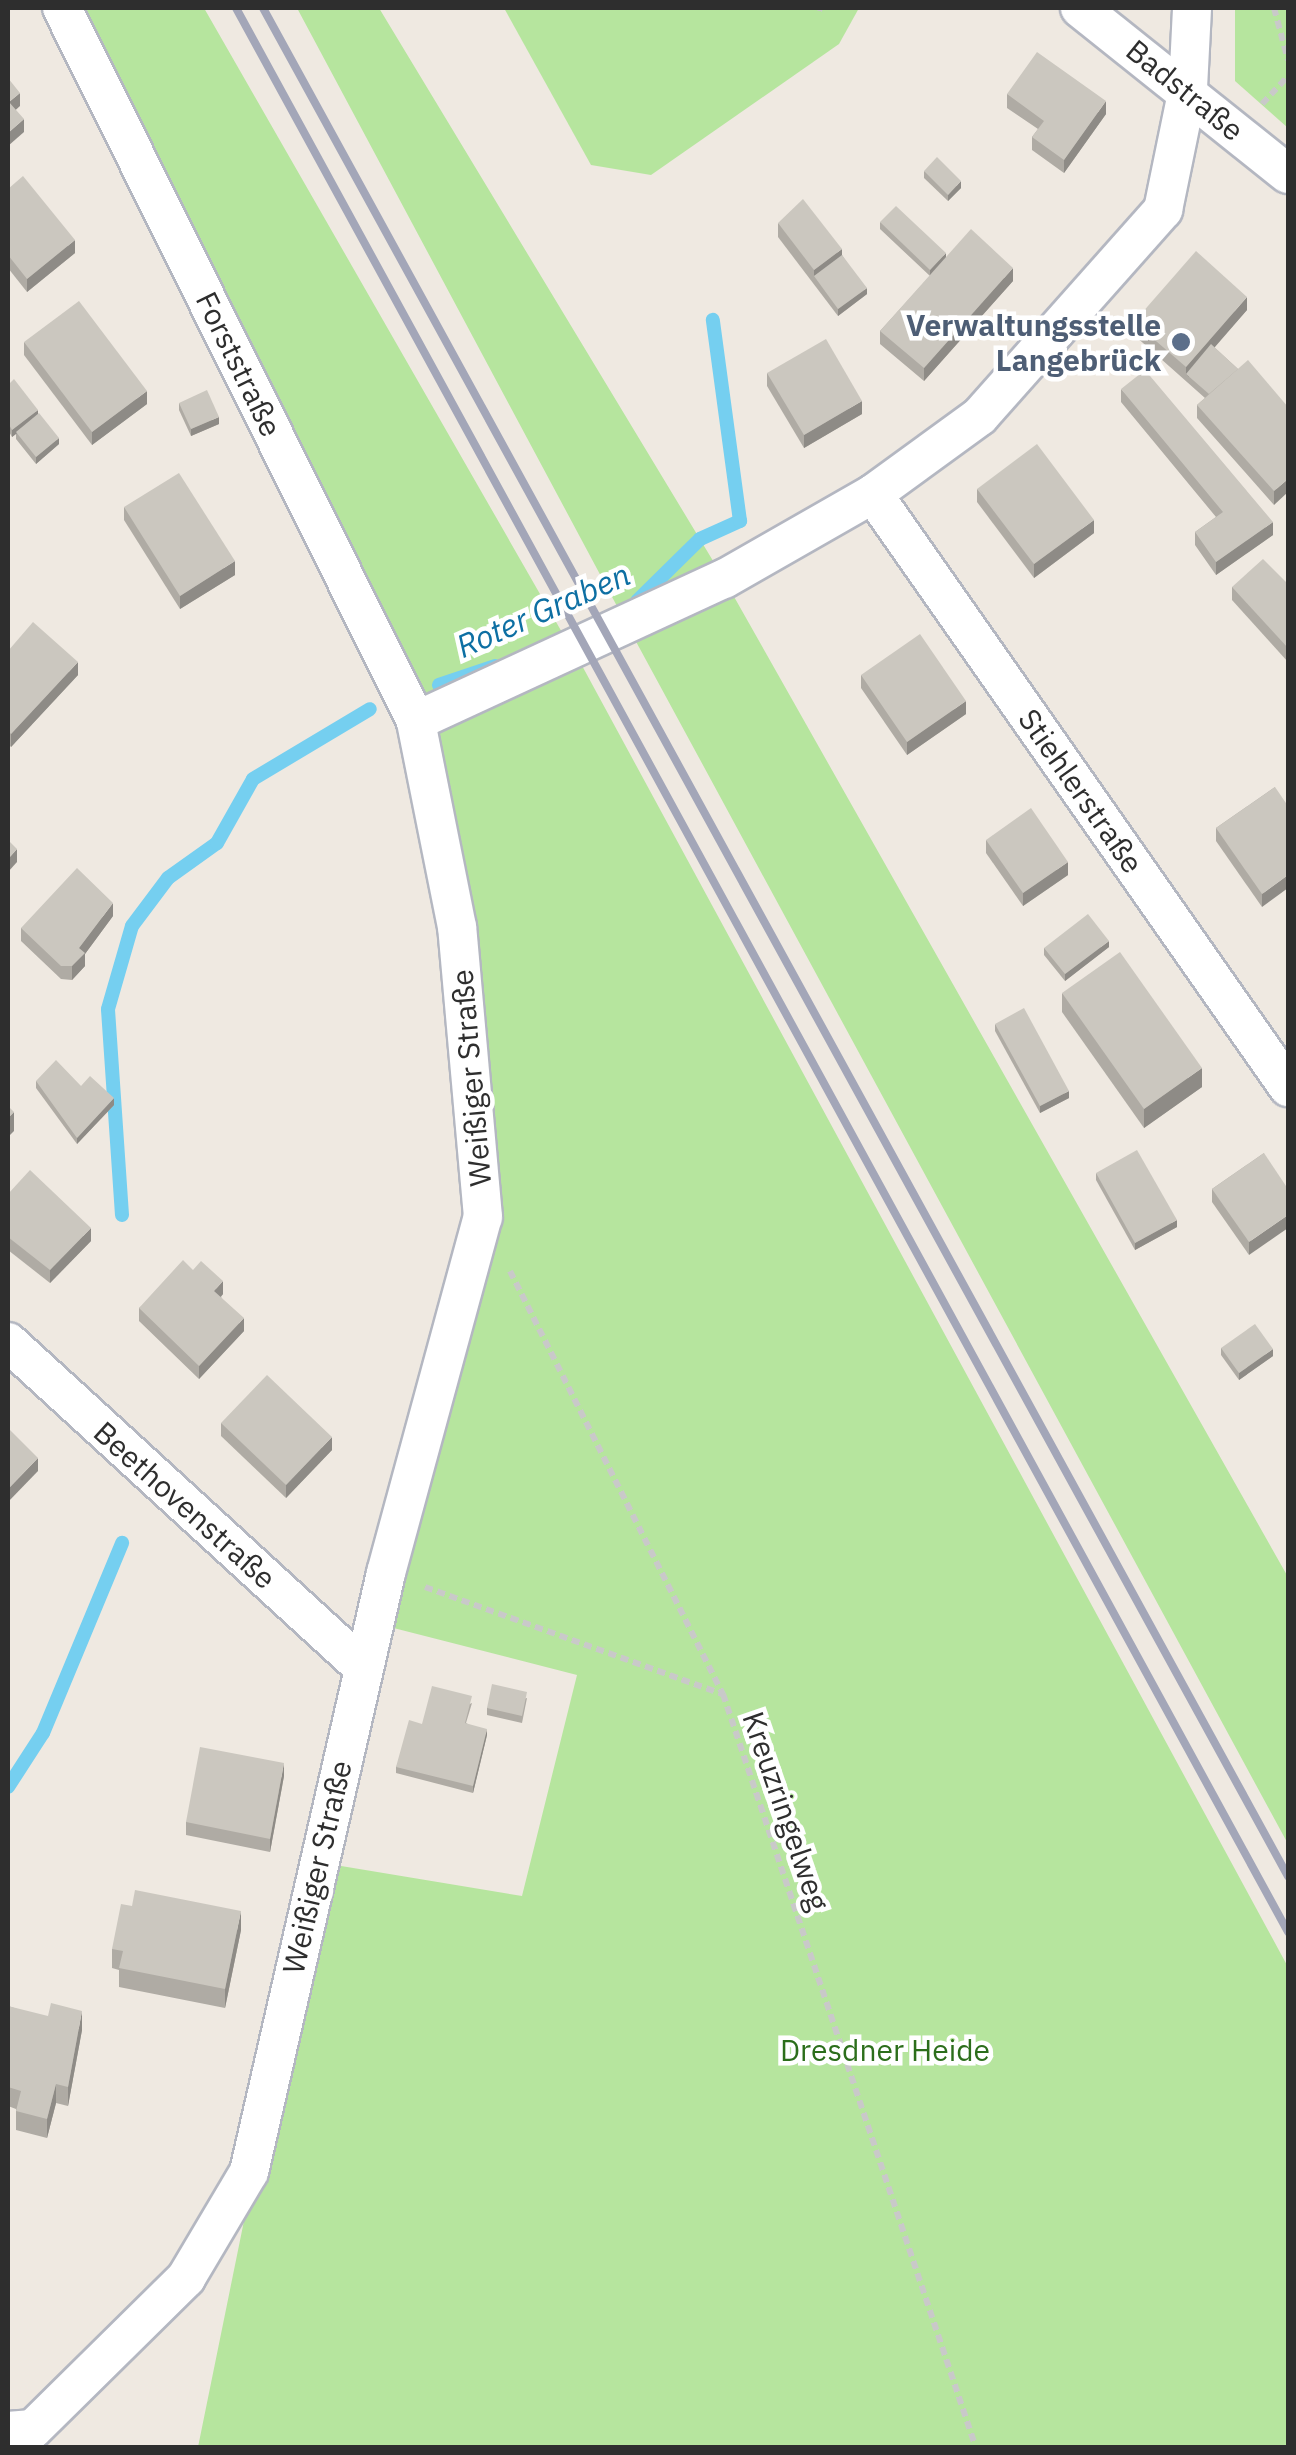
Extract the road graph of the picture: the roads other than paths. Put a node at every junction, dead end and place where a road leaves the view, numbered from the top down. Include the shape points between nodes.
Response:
1 (62, 8) edge
2 (1080, 8) edge
3 (1192, 8) edge
4 (1188, 88) junction
5 (1288, 174) edge
6 (873, 494) junction
7 (416, 720) junction
8 (1288, 1086) edge
9 (8, 1342) edge
10 (363, 1667) junction
11 (8, 2431) edge

1 - 7 street, Forststraße
2 - 4 street, Badstraße
3 - 4 street
4 - 5 street, Badstraße
4 - 6 street via 1163,210 980,416
6 - 7 street via 724,579
6 - 8 street, Stiehlerstraße
7 - 10 street, Weißiger Straße via 457,928 484,1218
9 - 10 street, Beethovenstraße
10 - 11 street, Weißiger Straße via 249,2172 186,2278 33,2429

